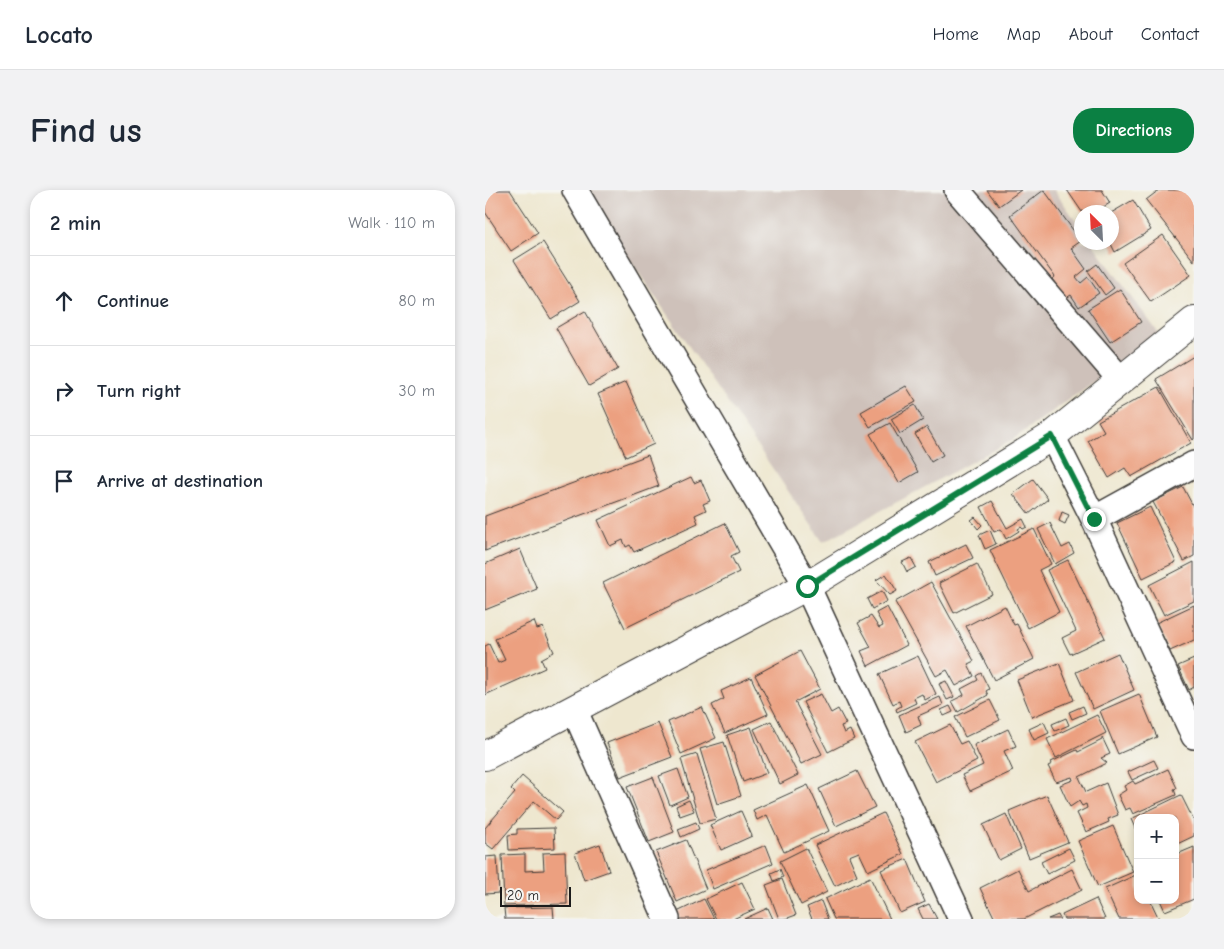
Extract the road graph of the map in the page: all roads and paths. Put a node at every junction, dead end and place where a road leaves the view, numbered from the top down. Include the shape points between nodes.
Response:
1 (575, 190) edge
2 (957, 190) edge
3 (1194, 321) edge
4 (1120, 379) junction
5 (1052, 436) junction
6 (1194, 464) edge
7 (1094, 519) junction
8 (807, 586) junction
9 (574, 709) junction
10 (1194, 736) edge
11 (485, 756) edge
12 (667, 919) edge
13 (961, 919) edge

1 - 8 street
2 - 4 street
3 - 4 street
4 - 5 street
5 - 7 street
5 - 8 street
6 - 7 street
7 - 10 street
8 - 9 street
8 - 13 street
9 - 11 street
9 - 12 street

